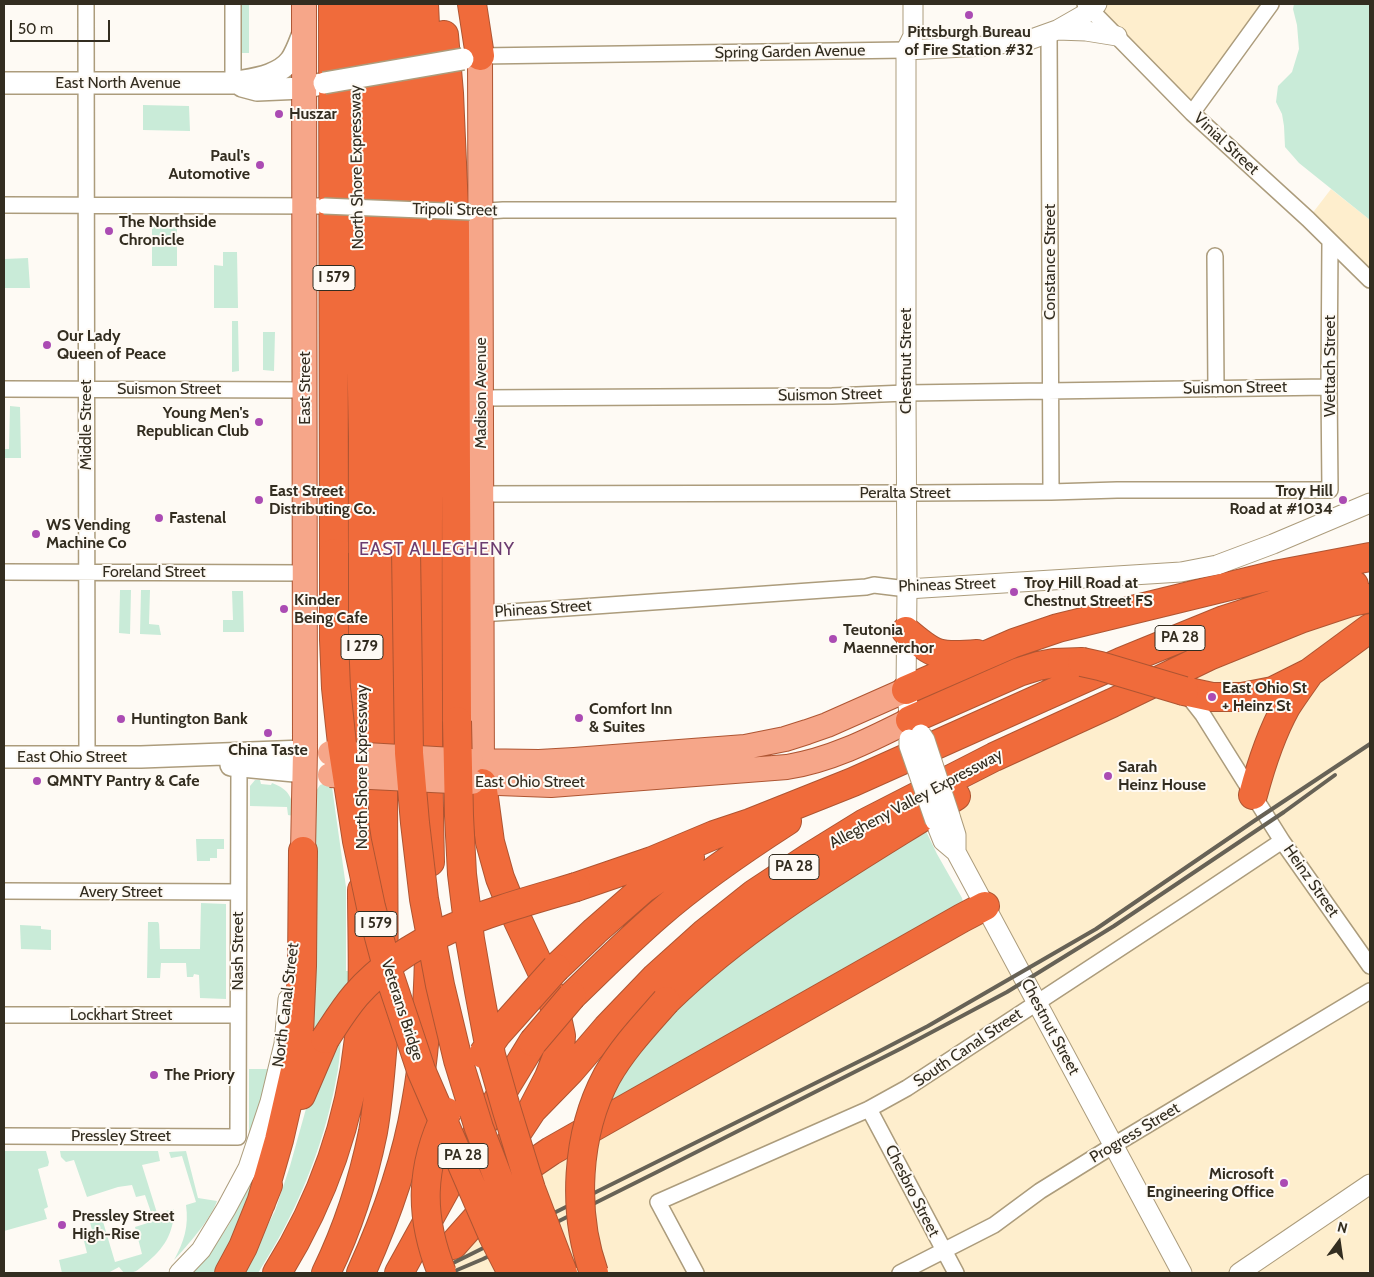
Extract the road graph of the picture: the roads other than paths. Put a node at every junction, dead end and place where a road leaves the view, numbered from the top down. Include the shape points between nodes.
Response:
1 (86, 4) edge
2 (233, 4) edge
3 (304, 4) edge
4 (333, 4) edge
5 (354, 4) edge
6 (377, 4) edge
7 (398, 4) edge
8 (424, 4) edge
9 (441, 4) edge
10 (472, 4) edge
11 (484, 4) edge
12 (913, 4) edge
13 (1271, 4) edge
14 (1091, 6) edge
15 (304, 30) junction
16 (1053, 31) junction
17 (1117, 36) junction
18 (906, 50) junction
19 (472, 57) junction
20 (4, 83) edge
21 (86, 83) junction
22 (233, 83) junction
23 (314, 86) junction
24 (1192, 113) junction
25 (4, 205) edge
26 (86, 205) junction
27 (314, 206) junction
28 (906, 210) junction
29 (475, 212) junction
30 (1330, 242) junction
31 (1215, 256) dead end
32 (1370, 280) edge
33 (1329, 387) junction
34 (1216, 388) junction
35 (4, 389) edge
36 (86, 389) junction
37 (305, 390) junction
38 (1050, 391) junction
39 (906, 393) junction
40 (481, 398) junction
41 (1330, 490) joint
42 (1051, 492) junction
43 (906, 493) junction
44 (481, 494) junction
45 (1370, 503) edge
46 (1370, 557) edge
47 (4, 572) edge
48 (86, 572) junction
49 (305, 573) junction
50 (1370, 582) edge
51 (907, 589) junction
52 (1370, 598) edge
53 (481, 614) junction
54 (1370, 628) edge
55 (906, 631) junction
56 (991, 653) junction
57 (1309, 673) junction
58 (906, 690) junction
59 (1184, 691) junction
60 (1112, 703) junction
61 (912, 727) junction
62 (4, 756) edge
63 (86, 757) junction
64 (141, 757) junction
65 (305, 762) junction
66 (238, 766) junction
67 (477, 772) junction
68 (853, 782) junction
69 (1253, 795) junction
70 (750, 823) junction
71 (1282, 841) junction
72 (303, 851) junction
73 (4, 892) edge
74 (238, 892) junction
75 (985, 906) junction
76 (1370, 966) edge
77 (1370, 991) edge
78 (1037, 1002) junction
79 (4, 1015) edge
80 (238, 1015) junction
81 (379, 1082) junction
82 (869, 1109) junction
83 (532, 1110) junction
84 (4, 1136) edge
85 (238, 1137) joint
86 (1114, 1145) junction
87 (1370, 1184) edge
88 (262, 1203) junction
89 (453, 1245) junction
90 (943, 1251) junction
91 (179, 1273) edge
92 (229, 1273) edge
93 (277, 1273) edge
94 (310, 1273) edge
95 (326, 1273) edge
96 (361, 1273) edge
97 (399, 1273) edge
98 (437, 1273) edge
99 (442, 1273) edge
100 (512, 1273) edge
101 (539, 1273) edge
102 (563, 1273) edge
103 (594, 1273) edge
104 (696, 1273) edge
105 (900, 1273) edge
106 (956, 1273) edge
107 (1182, 1273) edge
108 (1239, 1273) edge

1 - 21 street, Middle Street
2 - 22 street
3 - 15 main road, East Street
4 - 100 highway, Veterans Bridge / I 579, bridge via 334,640 342,744 357,841 389,974 421,1070
5 - 93 highway, North Shore Expressway / I 279 via 363,437 362,1006 355,1070 339,1141 307,1220
6 - 81 highway via 384,1019
7 - 101 highway, bridge via 406,131 406,550 409,753 415,823 426,908 458,1060 479,1128
8 - 96 highway via 429,319 427,596 431,910 428,985 416,1103 408,1140 390,1199
9 - 102 highway, bridge via 449,93 455,232 457,748 462,874 470,939 494,1064 531,1189
10 - 19 highway
11 - 19 main road, Madison Avenue
12 - 18 street, Chestnut Street via 913,36
13 - 24 street
14 - 16 street, Spring Garden Avenue
14 - 17 street, Vinial Street
15 - 22 main road, East North Avenue via 290,62 268,75
15 - 23 main road, East Street
16 - 17 street via 1086,31
16 - 18 street, Spring Garden Avenue via 1029,40 985,46
16 - 38 street, Constance Street
17 - 24 street, Vinial Street
18 - 19 street, Spring Garden Avenue
18 - 28 street, Chestnut Street
19 - 23 main road, East North Avenue, bridge
19 - 29 main road, Madison Avenue
20 - 21 main road, East North Avenue
21 - 22 main road, East North Avenue
21 - 26 street, Middle Street
22 - 23 main road, East North Avenue via 257,90
23 - 27 main road, East Street
24 - 30 street, Vinial Street
25 - 26 street, Tripoli Street
26 - 27 street, Tripoli Street
26 - 36 street, Middle Street
27 - 29 street, Tripoli Street, bridge
27 - 37 main road, East Street
28 - 29 street, Tripoli Street
28 - 39 street, Chestnut Street
29 - 40 main road, Madison Avenue
30 - 32 street, Vinial Street
30 - 33 street, Wettach Street
31 - 34 street
33 - 34 street, Suismon Street
33 - 41 street, Wettach Street
34 - 38 street, Suismon Street
35 - 36 street, Suismon Street
36 - 37 street, Suismon Street
36 - 48 street, Middle Street
37 - 49 main road, East Street
38 - 39 street, Suismon Street
38 - 42 street, Constance Street
39 - 40 street, Suismon Street
39 - 43 street, Chestnut Street
40 - 44 main road, Madison Avenue
41 - 42 street, Peralta Street
42 - 43 street, Peralta Street
43 - 44 street, Peralta Street
43 - 51 street, Chestnut Street
44 - 53 main road, Madison Avenue
45 - 51 street, Phineas Street via 1217,565 1181,572
46 - 56 highway via 1275,575 1082,621
47 - 48 street, Foreland Street
48 - 49 street, Foreland Street
48 - 63 street, Middle Street
49 - 65 main road, East Street
50 - 68 highway, PA 28 via 1283,601 1224,620 1121,662
51 - 53 street, Phineas Street via 874,585
51 - 55 street, Chestnut Street
52 - 60 highway, Allegheny Valley Expressway / PA 28 via 1300,619 1211,655
53 - 67 main road, Madison Avenue
54 - 57 highway
55 - 56 highway via 938,654
55 - 58 street, Chestnut Street
56 - 58 highway
57 - 59 highway via 1273,691 1242,697 1212,697
57 - 69 highway via 1286,708 1271,740
58 - 61 street, Chestnut Street
58 - 67 main road, East Ohio Street via 807,732 746,747 530,762
59 - 61 highway, bridge via 1082,662 1054,663 1019,672
59 - 69 street, Heinz Street via 1204,715
60 - 83 highway, Allegheny Valley Expressway / PA 28 via 994,757 865,823 754,894 655,978
60 - 103 highway, bridge via 1026,752 809,888 719,953 666,1001 625,1049 607,1077 585,1140 581,1164 582,1222
61 - 67 main road, East Ohio Street via 806,764 787,767 551,785
61 - 75 street, Chestnut Street, bridge via 925,740 942,819 956,835 956,852
62 - 63 main road, East Ohio Street
63 - 64 main road, East Ohio Street
64 - 65 main road, East Ohio Street
64 - 66 main road, East Ohio Street
65 - 66 main road, East Ohio Street
65 - 67 main road, East Ohio Street, bridge
65 - 72 main road, North Canal Street
66 - 74 street, Nash Street
67 - 83 highway via 500,878 546,982 561,1036 560,1049
68 - 70 highway
68 - 97 highway, PA 28, bridge via 800,812 700,881 658,915 572,996 533,1042 467,1150
69 - 71 street, Heinz Street
70 - 88 highway, bridge via 576,887 480,916 402,954 356,995 325,1039
70 - 99 highway, bridge via 698,852 643,889 595,930 497,1034 472,1068 446,1114 429,1160 425,1190 427,1220
71 - 76 street, Heinz Street
71 - 78 street, South Canal Street
72 - 88 highway via 302,966 296,1066
72 - 91 street, North Canal Street via 284,1044 270,1102 248,1168 201,1250
73 - 74 street, Avery Street
74 - 80 street, Nash Street
75 - 78 street, Chestnut Street
75 - 89 highway via 551,1151 523,1170 499,1193
77 - 86 street, Progress Street
78 - 82 street, South Canal Street via 907,1088
78 - 86 street, Chestnut Street
79 - 80 street, Lockhart Street
80 - 85 street, Nash Street
81 - 94 highway via 361,1155 345,1199
81 - 95 highway via 373,1130 361,1183 347,1227
82 - 90 street, Chesbro Street
82 - 104 street, South Canal Street via 658,1202
83 - 89 highway, PA 28
84 - 85 street, Pressley Street
86 - 90 street, Progress Street via 994,1225
86 - 107 street, Chestnut Street
87 - 108 street
88 - 92 highway
89 - 98 highway, PA 28
90 - 105 street, Progress Street
90 - 106 street, Chesbro Street

